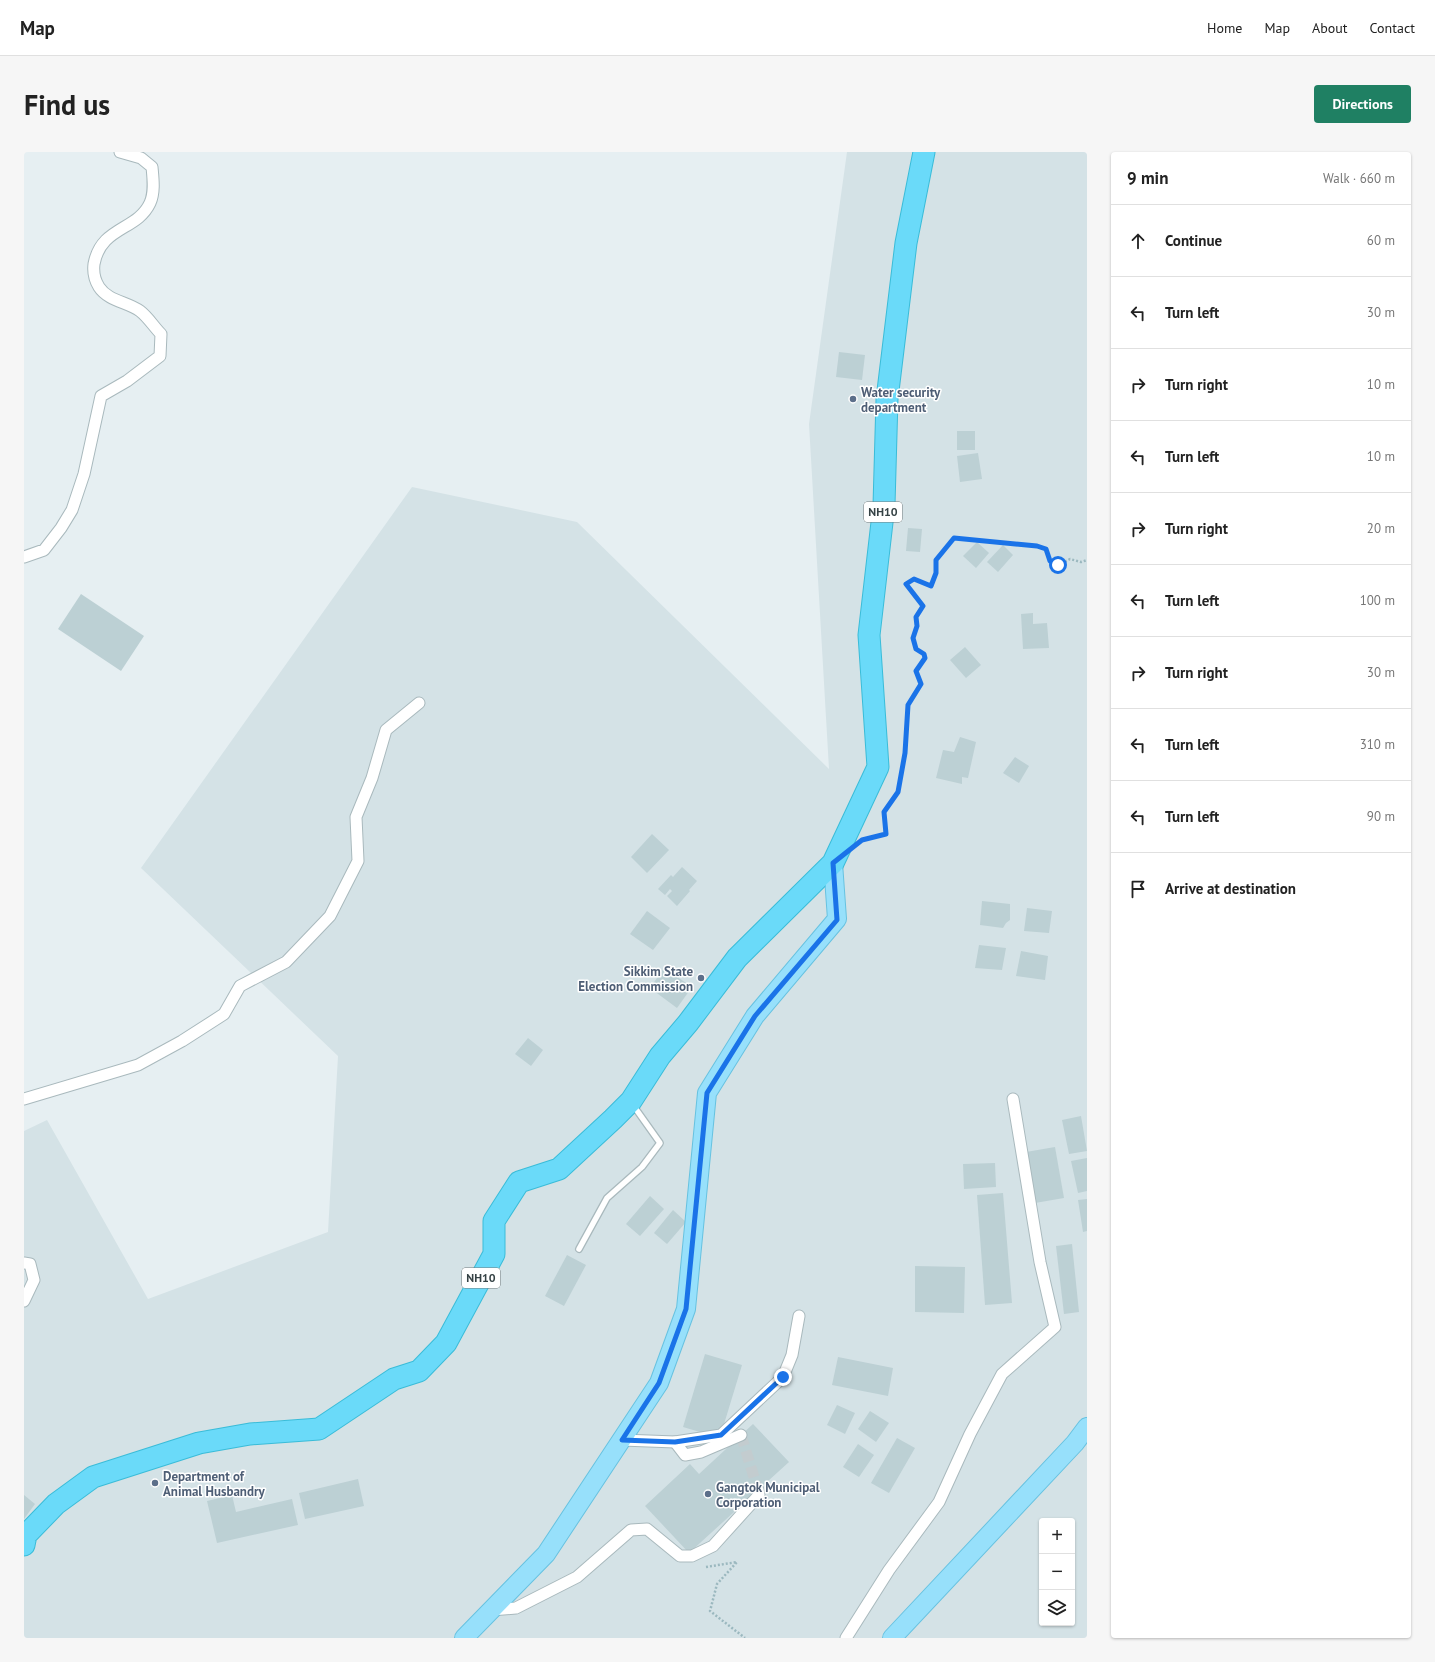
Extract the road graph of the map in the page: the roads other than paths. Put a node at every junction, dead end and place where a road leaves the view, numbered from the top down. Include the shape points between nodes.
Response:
1 (120, 152) edge
2 (924, 152) edge
3 (24, 557) edge
4 (419, 703) dead end
5 (833, 863) junction
6 (24, 1099) edge
7 (1013, 1099) dead end
8 (631, 1101) junction
9 (579, 1248) dead end
10 (24, 1263) edge
11 (24, 1301) edge
12 (799, 1316) dead end
13 (1087, 1428) edge
14 (741, 1435) dead end
15 (622, 1440) junction
16 (675, 1442) junction
17 (758, 1490) dead end
18 (24, 1545) edge
19 (491, 1610) junction
20 (464, 1638) edge
21 (846, 1638) edge
22 (892, 1638) edge

1 - 3 street via 141,158 152,167 154,184 150,203 140,216 108,236 96,252 92,273 99,288 116,301 140,311 161,334 160,356 127,381 101,396 84,474 72,510 62,528 44,550
2 - 5 highway, NH10 via 906,243 887,399 884,504 869,635 878,767
4 - 6 street via 386,730 372,778 356,818 358,861 330,916 286,962 240,986 224,1014 138,1065
5 - 8 highway, NH10 via 737,958 660,1056
5 - 15 main road via 837,920 755,1016 707,1093 686,1309 659,1383
7 - 21 street via 1040,1262 1055,1327 1002,1374 970,1434 939,1502 889,1570
8 - 9 lane via 660,1143 642,1167 607,1198
8 - 18 highway, NH10 via 559,1169 519,1182 494,1220 494,1254 446,1343 419,1371 394,1379 319,1429 250,1434 199,1443 93,1477 56,1504 26,1535
10 - 11 street via 30,1264 34,1280
12 - 16 street via 792,1355 783,1377 721,1435
13 - 22 main road
14 - 16 street via 701,1452 685,1455
15 - 16 street
15 - 19 main road via 546,1554
17 - 19 street via 759,1495 713,1546 692,1556 680,1556 647,1529 631,1530 577,1577 516,1608
19 - 20 main road

